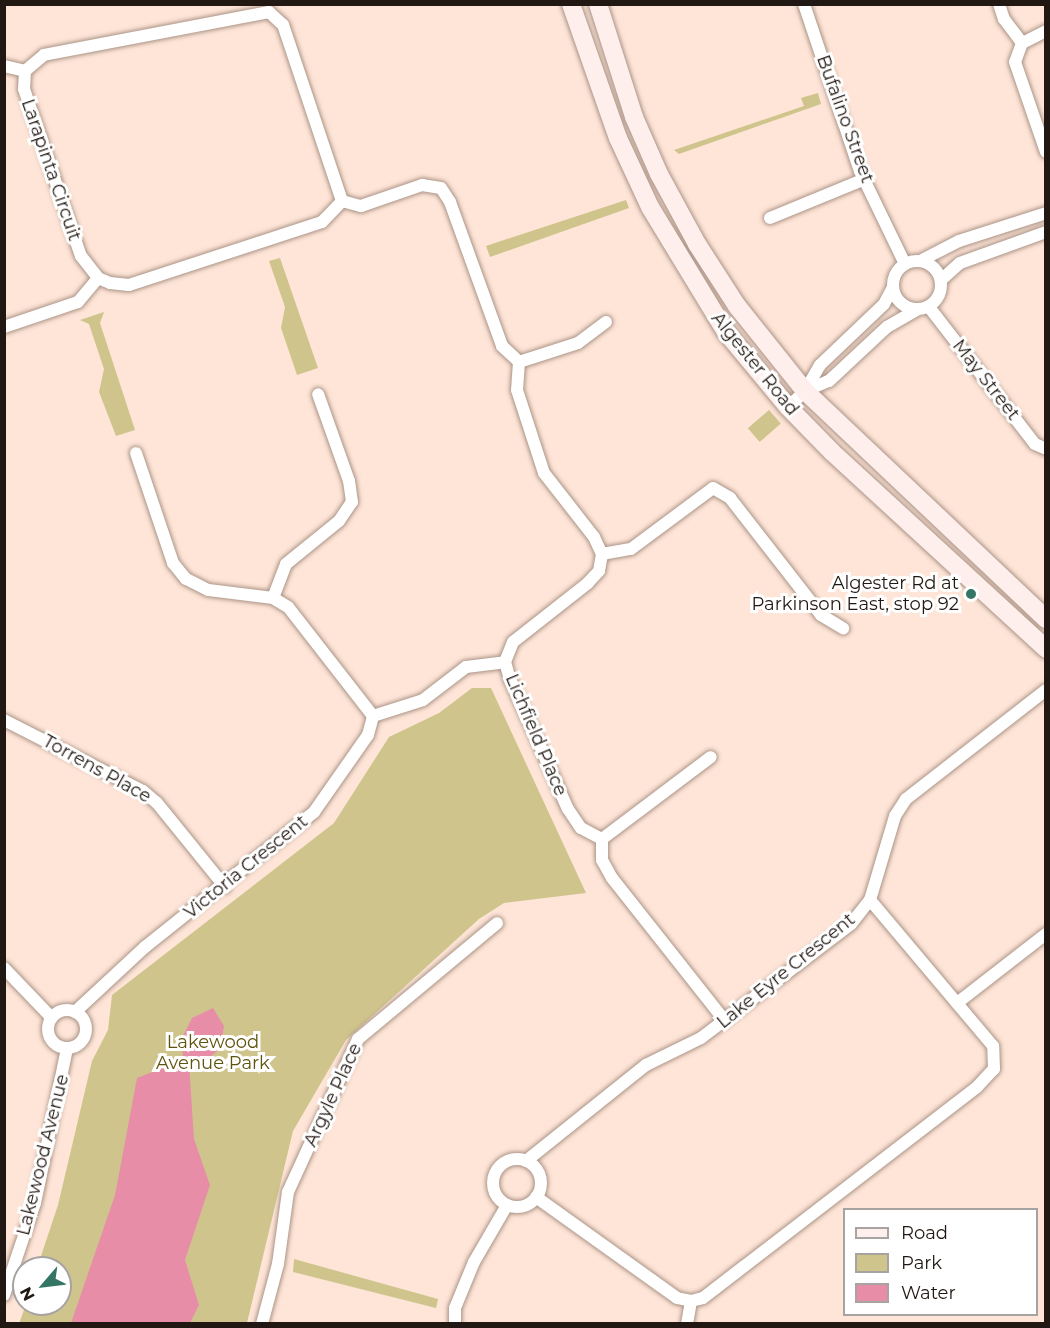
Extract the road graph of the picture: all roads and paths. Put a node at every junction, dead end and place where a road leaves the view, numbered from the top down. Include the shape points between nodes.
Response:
1 (571, 4) edge
2 (598, 4) edge
3 (804, 4) edge
4 (999, 4) edge
5 (1046, 31) edge
6 (1022, 43) junction
7 (4, 66) edge
8 (24, 71) junction
9 (1046, 152) edge
10 (865, 179) junction
11 (342, 201) junction
12 (1046, 213) edge
13 (770, 218) dead end
14 (1046, 232) edge
15 (920, 261) junction
16 (905, 264) junction
17 (98, 278) junction
18 (941, 280) junction
19 (893, 287) junction
20 (923, 308) junction
21 (606, 322) dead end
22 (4, 327) edge
23 (519, 362) junction
24 (805, 391) junction
25 (318, 393) dead end
26 (788, 407) junction
27 (1046, 449) edge
28 (136, 453) dead end
29 (602, 554) junction
30 (273, 598) junction
31 (1046, 619) edge
32 (843, 628) dead end
33 (1046, 649) edge
34 (506, 662) junction
35 (1046, 690) edge
36 (373, 716) junction
37 (4, 720) edge
38 (711, 757) dead end
39 (602, 840) junction
40 (225, 886) junction
41 (870, 900) junction
42 (497, 923) dead end
43 (1046, 934) edge
44 (4, 968) edge
45 (957, 1003) junction
46 (75, 1012) junction
47 (52, 1018) junction
48 (725, 1021) junction
49 (67, 1048) junction
50 (526, 1161) junction
51 (536, 1197) junction
52 (507, 1205) junction
53 (4, 1295) edge
54 (691, 1301) junction
55 (262, 1323) edge
56 (454, 1323) edge
57 (687, 1323) edge

1 - 26 main road, Algester Road via 618,138 650,207 726,332
2 - 24 main road, Algester Road via 634,117 659,174 737,306
3 - 10 street, Bufalino Street
4 - 6 street via 1004,19
5 - 6 street
6 - 9 street via 1016,62
7 - 8 street
8 - 11 street via 44,55 269,12 284,25
8 - 17 street, Larapinta Circuit via 24,89 81,256
10 - 13 street
10 - 16 street, Bufalino Street
11 - 17 street via 322,222 129,285
11 - 23 street via 361,206 422,185 441,188 450,202 502,346
12 - 15 street via 959,241
14 - 18 street via 960,263
15 - 16 street
15 - 18 street via 934,267
16 - 19 street via 896,274
17 - 22 street via 78,302
18 - 20 street via 940,295
19 - 20 street via 898,300
19 - 24 street via 876,314 819,365
20 - 24 street via 887,327 829,381
20 - 27 street, May Street via 1035,444
21 - 23 street via 578,343
23 - 29 street via 517,390 544,473 594,537
24 - 26 street
24 - 31 main road, Algester Road
25 - 30 street via 349,481 352,502 339,521 286,564
26 - 33 main road, Algester Road
28 - 30 street via 173,563 186,579 208,590
29 - 32 street via 631,549 712,489 730,498 821,615
29 - 34 street, Lichfield Place via 599,571 513,642
30 - 36 street via 288,607
34 - 36 street via 466,667 423,700
34 - 39 street, Lichfield Place via 568,809 581,828
35 - 41 street, Lake Eyre Crescent via 906,799 895,816
36 - 40 street, Victoria Crescent via 368,735 314,813
37 - 40 street, Torrens Place via 143,791
38 - 39 street
39 - 48 street via 602,860 612,878
40 - 46 street, Victoria Crescent via 145,947
41 - 45 street
41 - 48 street, Lake Eyre Crescent via 851,924
42 - 55 street, Argyle Place via 358,1039 288,1192 278,1264
43 - 45 street
44 - 47 street
45 - 54 street via 993,1046 994,1070 712,1291
46 - 47 street via 62,1011
46 - 49 street via 84,1021 85,1034 78,1044
47 - 49 street via 48,1035 55,1044
48 - 50 street, Lake Eyre Crescent via 701,1038 646,1065
49 - 53 street, Lakewood Avenue via 35,1203
50 - 51 street via 540,1178
50 - 52 street via 503,1163 494,1176 495,1192
51 - 52 street via 523,1206
51 - 54 street via 677,1298
52 - 56 street via 474,1262 455,1308
54 - 57 street

